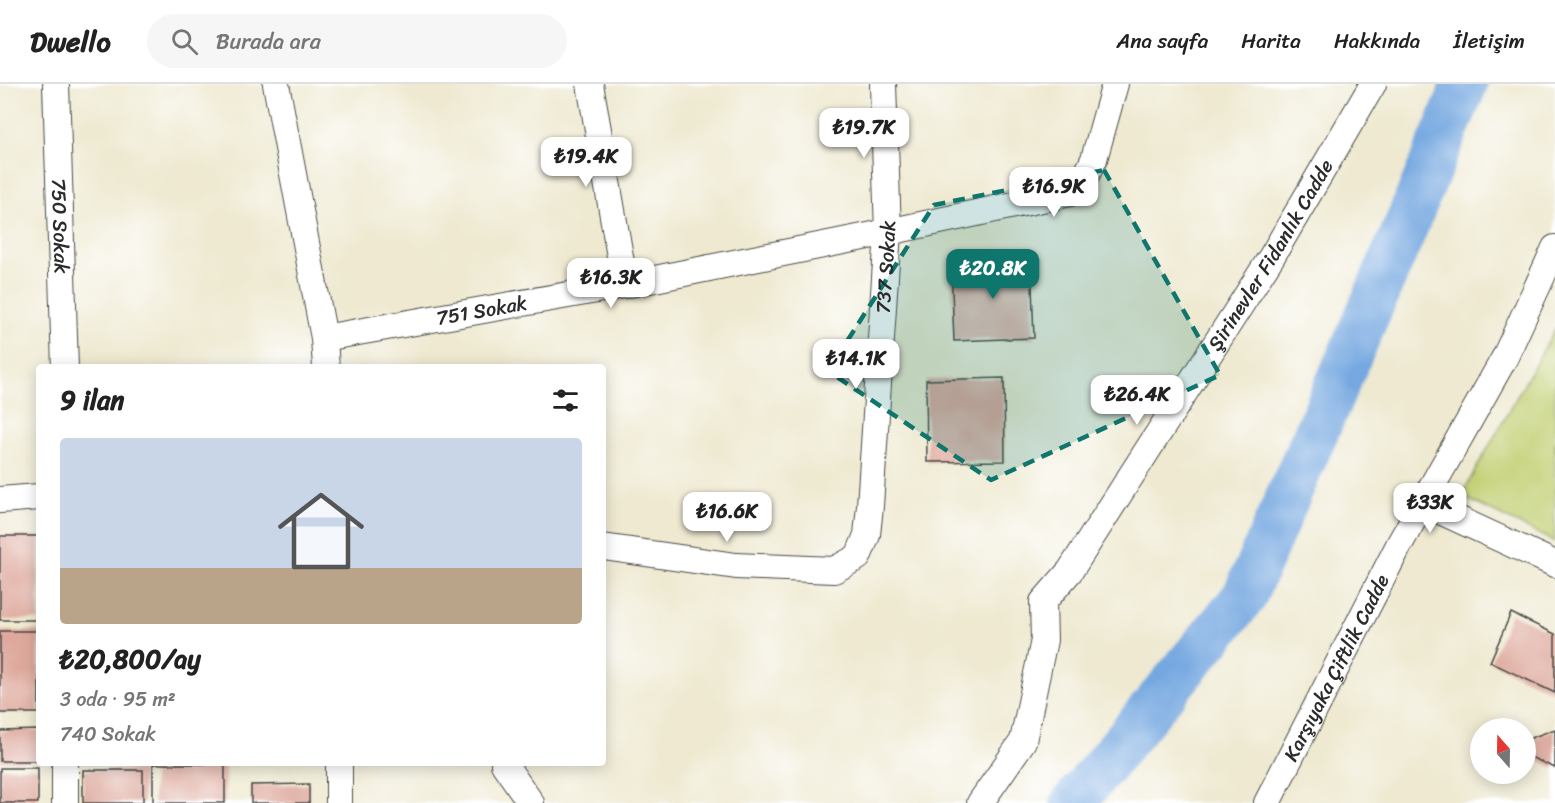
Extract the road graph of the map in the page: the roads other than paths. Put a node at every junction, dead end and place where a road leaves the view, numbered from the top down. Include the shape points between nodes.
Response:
1 (56, 84) edge
2 (276, 84) edge
3 (590, 84) edge
4 (883, 84) edge
5 (1115, 84) edge
6 (1372, 84) edge
7 (888, 232) junction
8 (1555, 248) edge
9 (625, 285) junction
10 (324, 338) junction
11 (65, 364) edge
12 (326, 364) edge
13 (36, 497) edge
14 (0, 500) edge
15 (1423, 503) junction
16 (606, 547) edge
17 (1555, 564) edge
18 (65, 766) edge
19 (339, 766) edge
20 (505, 766) edge
21 (65, 803) edge
22 (339, 803) edge
23 (531, 803) edge
24 (980, 803) edge
25 (1268, 803) edge

1 - 11 street, 750 Sokak
2 - 10 street
3 - 9 street
4 - 7 street, 737 Sokak
5 - 7 street, 751 Sokak via 1094,159 1070,193
6 - 24 street, Şirinevler Fidanlık Cadde via 1272,256 1070,571 1043,602 1044,640 1023,741
7 - 9 street, 751 Sokak
7 - 16 street, 737 Sokak via 870,506 867,535 858,557 834,570 736,566
8 - 15 street, Karşıyaka Çiftlik Cadde via 1505,357
9 - 10 street, 751 Sokak
10 - 12 street
13 - 14 street
15 - 17 street
15 - 25 street, Karşıyaka Çiftlik Cadde
18 - 21 street
19 - 22 street
20 - 23 street

